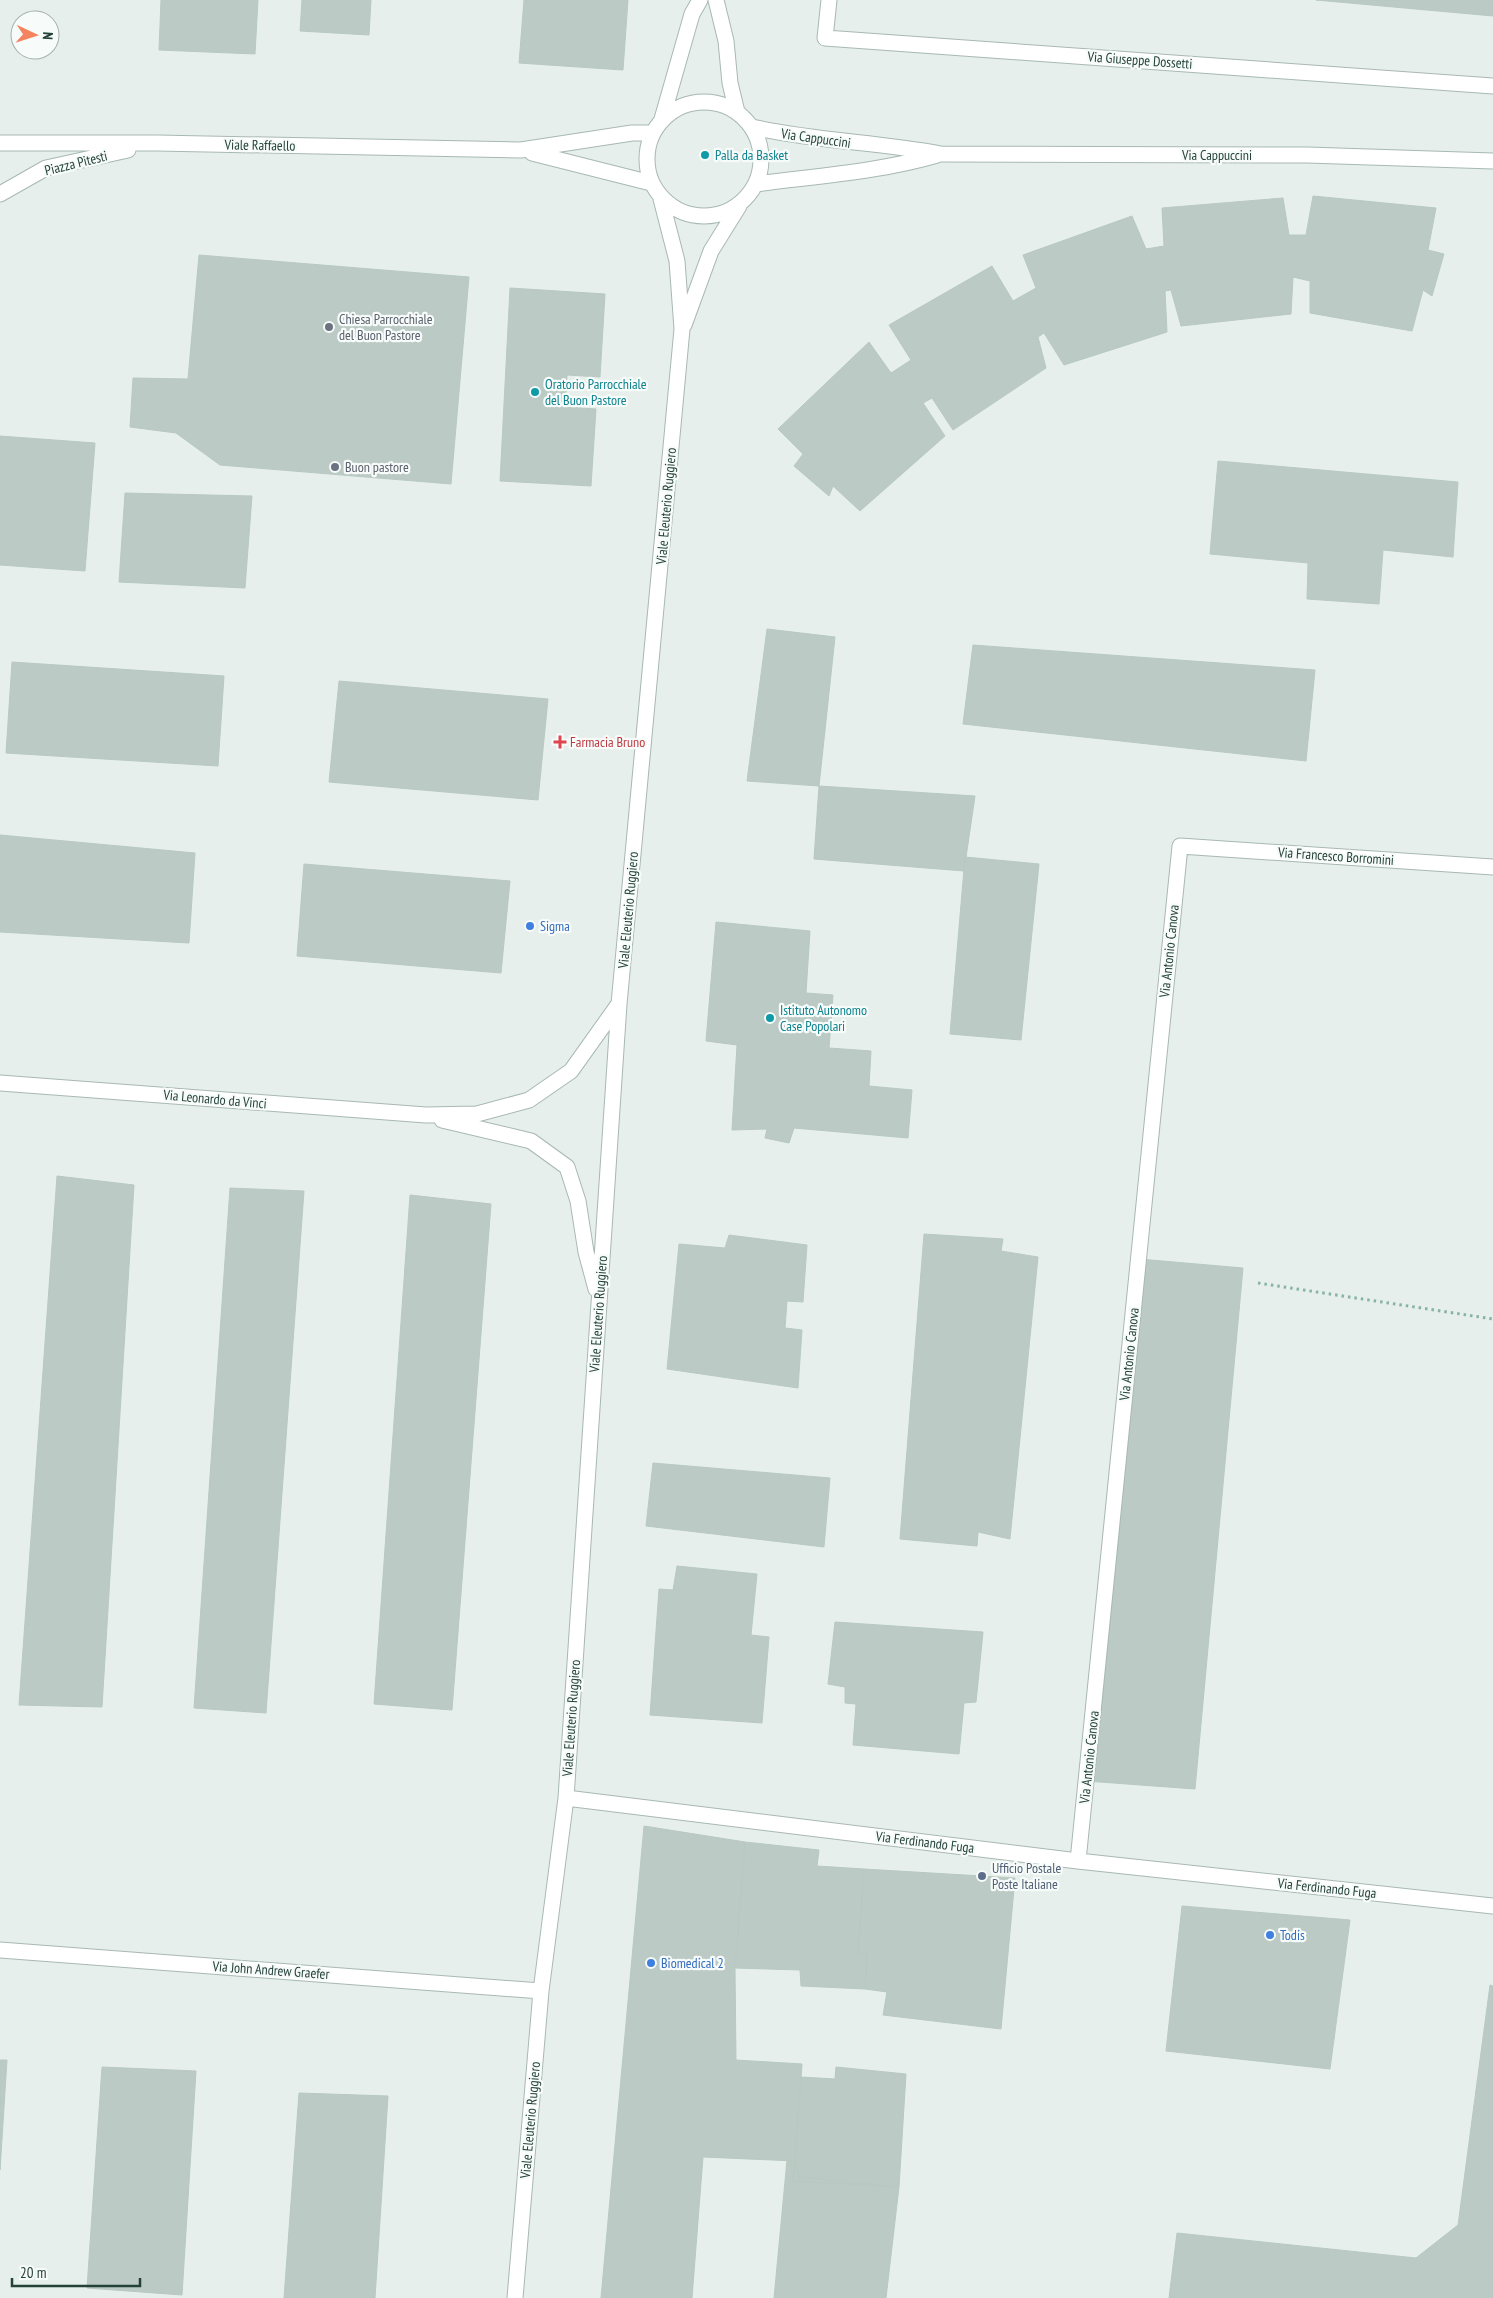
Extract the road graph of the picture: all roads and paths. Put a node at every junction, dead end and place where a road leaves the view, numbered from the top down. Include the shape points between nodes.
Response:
1 (700, 0) edge
2 (716, 0) edge
3 (828, 0) edge
4 (1493, 86) edge
5 (737, 112) junction
6 (662, 119) junction
7 (752, 127) junction
8 (652, 133) junction
9 (0, 143) edge
10 (157, 143) junction
11 (521, 150) junction
12 (941, 154) junction
13 (1493, 161) edge
14 (651, 183) junction
15 (756, 184) junction
16 (0, 194) edge
17 (661, 199) junction
18 (742, 203) junction
19 (682, 329) junction
20 (1180, 846) joint
21 (1493, 867) edge
22 (619, 1004) junction
23 (1, 1082) edge
24 (426, 1115) junction
25 (1258, 1283) dead end
26 (599, 1300) junction
27 (1493, 1319) edge
28 (566, 1798) junction
29 (1078, 1861) junction
30 (1493, 1906) edge
31 (0, 1950) edge
32 (541, 1991) junction
33 (515, 2298) edge

1 - 6 street via 692,14
2 - 5 street
3 - 4 street, Via Giuseppe Dossetti via 825,38
5 - 6 street via 723,104 690,103
5 - 7 street
6 - 8 street
7 - 12 street, Via Cappuccini
7 - 15 street via 760,145 761,165
8 - 11 street, Viale Raffaello via 632,133
8 - 14 street via 646,167
9 - 10 street, Viale Raffaello
10 - 11 street, Viale Raffaello
10 - 16 street, Piazza Pitesti via 46,168
11 - 14 street, Viale Raffaello
12 - 13 street, Via Cappuccini via 1307,155
12 - 15 street, Via Cappuccini via 878,168
14 - 17 street
15 - 18 street
17 - 18 street via 675,210 709,217
17 - 19 street, Viale Eleuterio Ruggiero via 677,261
18 - 19 street, Viale Eleuterio Ruggiero via 711,251
19 - 22 street, Viale Eleuterio Ruggiero
20 - 21 street, Via Francesco Borromini
20 - 29 street, Via Antonio Canova
22 - 24 street, Via Leonardo da Vinci via 571,1071 528,1100 477,1114
22 - 26 street, Viale Eleuterio Ruggiero
23 - 24 street, Via Leonardo da Vinci
24 - 26 street, Via Leonardo da Vinci via 531,1141 567,1167 578,1201 586,1252
25 - 27 path
26 - 28 street, Viale Eleuterio Ruggiero
28 - 29 street, Via Ferdinando Fuga
28 - 32 street, Viale Eleuterio Ruggiero
29 - 30 street, Via Ferdinando Fuga
31 - 32 street, Via John Andrew Graefer
32 - 33 street, Viale Eleuterio Ruggiero

